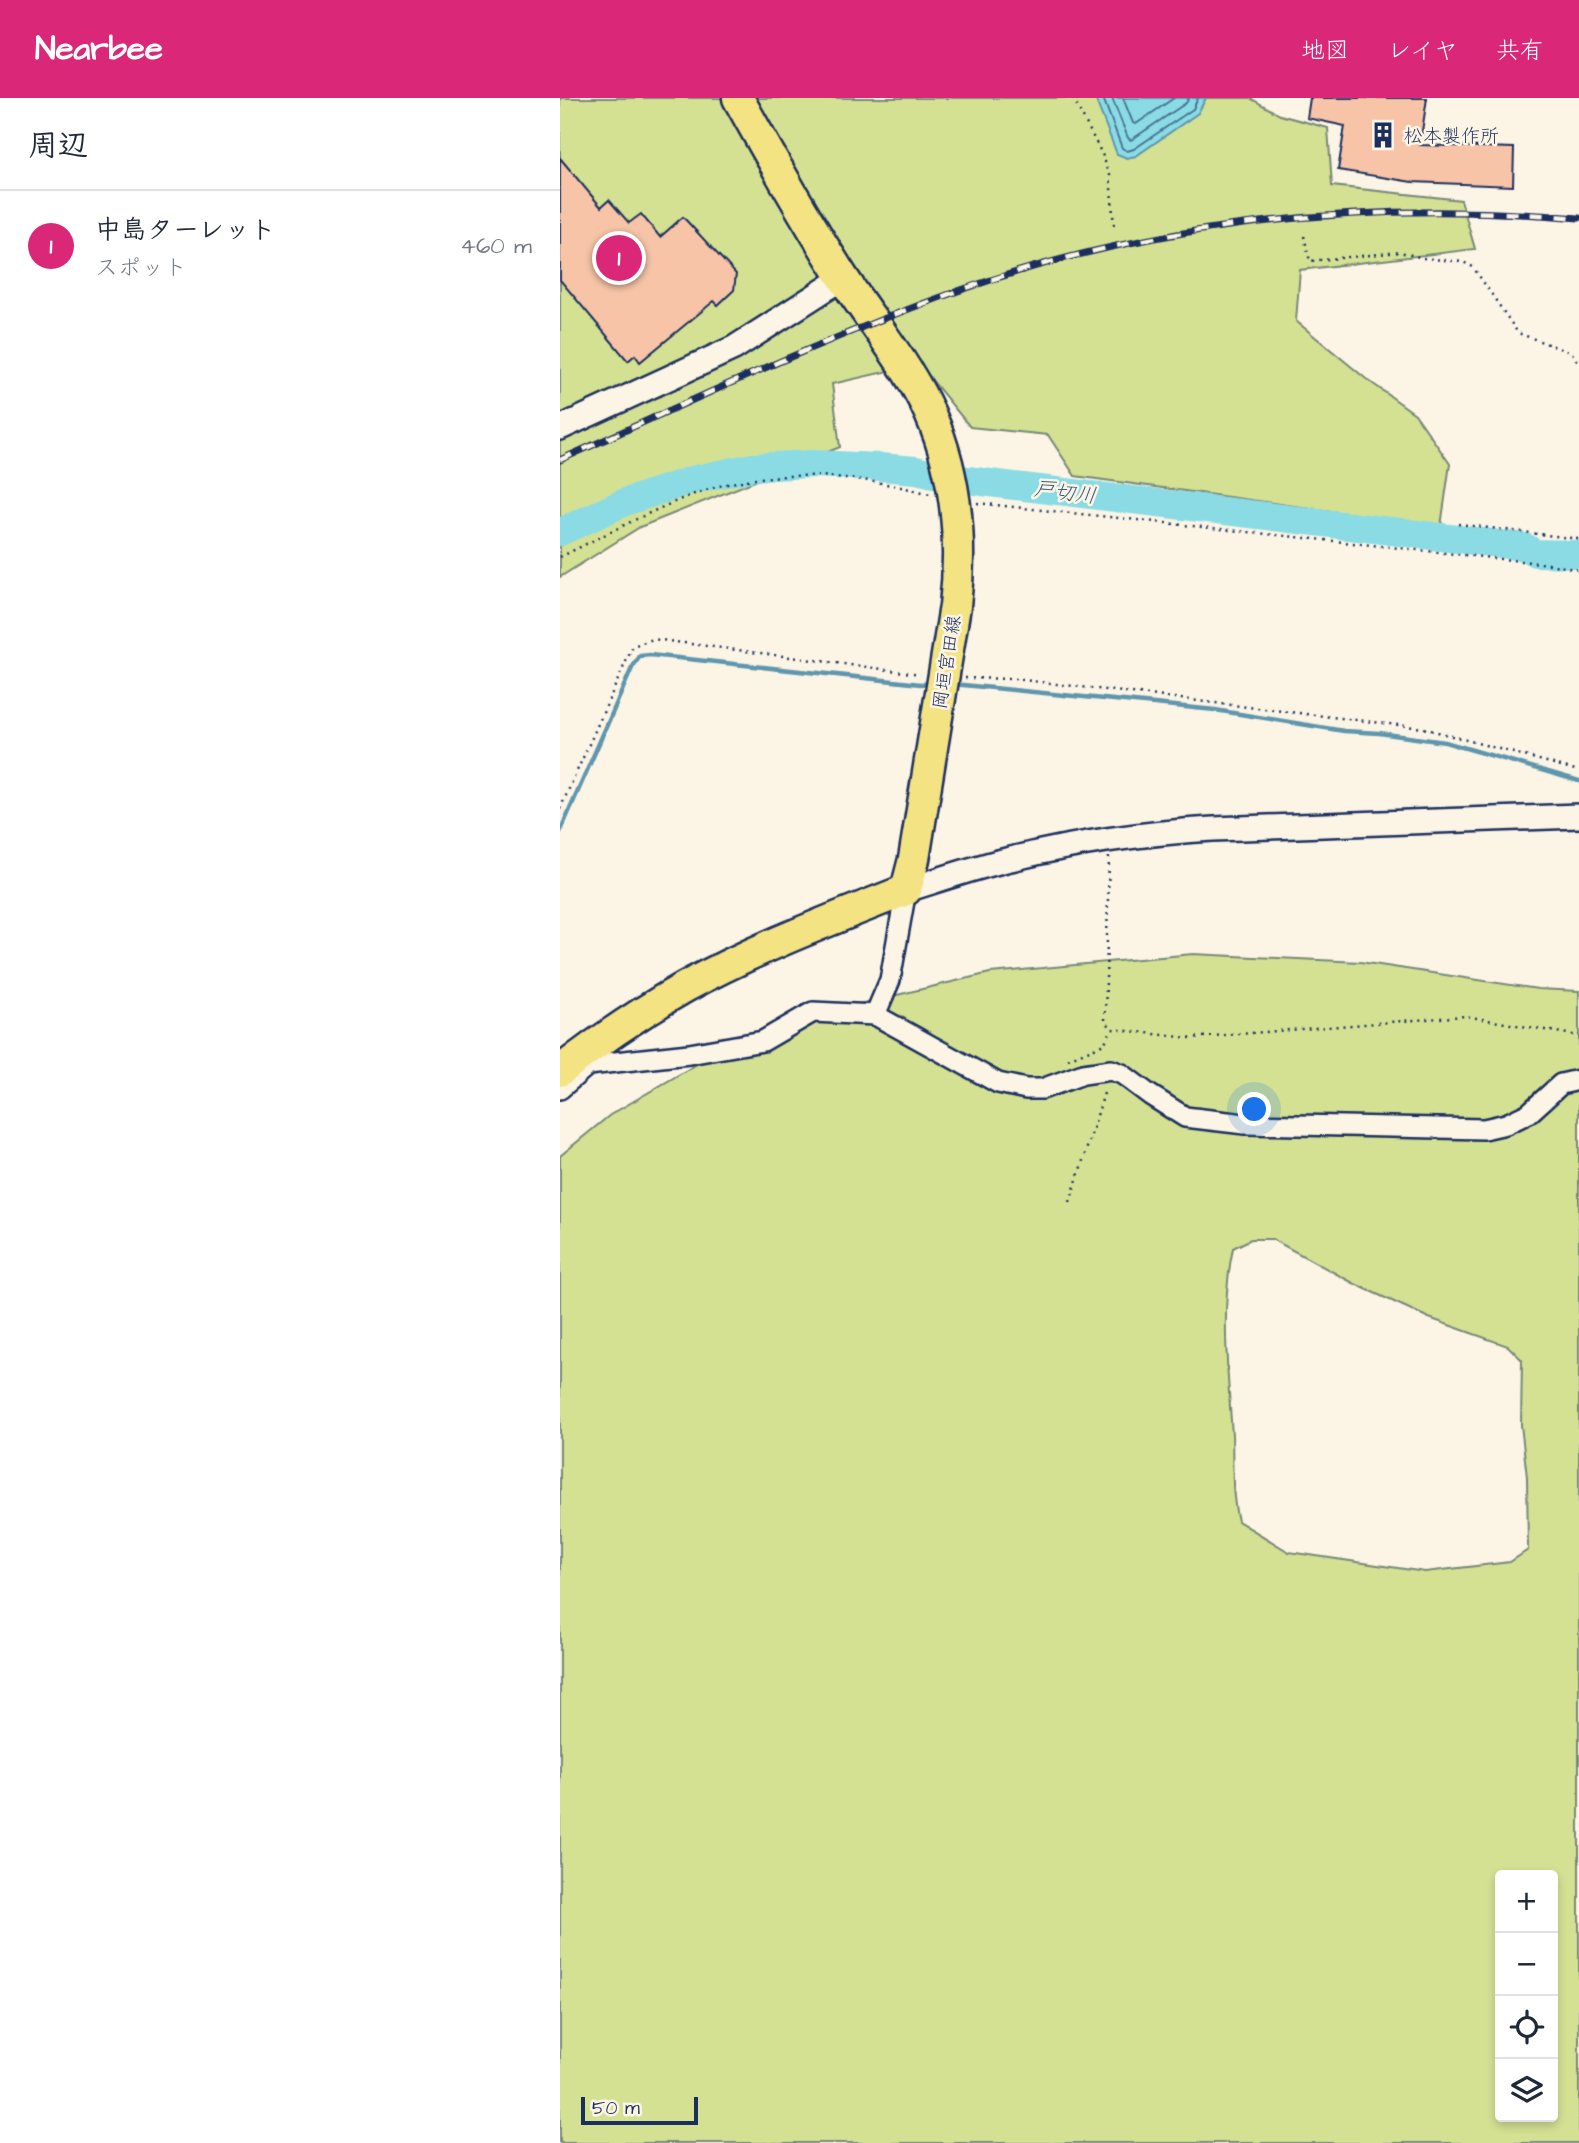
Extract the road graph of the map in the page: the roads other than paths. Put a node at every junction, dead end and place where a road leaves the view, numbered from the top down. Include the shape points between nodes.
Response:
1 (738, 98) edge
2 (844, 278) junction
3 (560, 428) edge
4 (1579, 816) edge
5 (906, 890) junction
6 (875, 1015) junction
7 (560, 1070) edge
8 (1579, 1080) edge
9 (560, 1089) edge

1 - 2 main road, 岡垣宮田線
2 - 3 street via 757,336
2 - 5 main road, 岡垣宮田線 via 916,386 934,424 955,498 959,577
4 - 5 street via 1159,832 1015,858
5 - 6 street via 890,980
5 - 7 main road via 792,936 685,987 618,1027
6 - 8 street via 998,1083 1042,1089 1083,1074 1111,1070 1185,1117 1245,1124 1484,1129 1529,1113 1561,1084
6 - 9 street via 813,1012 762,1041 588,1065

